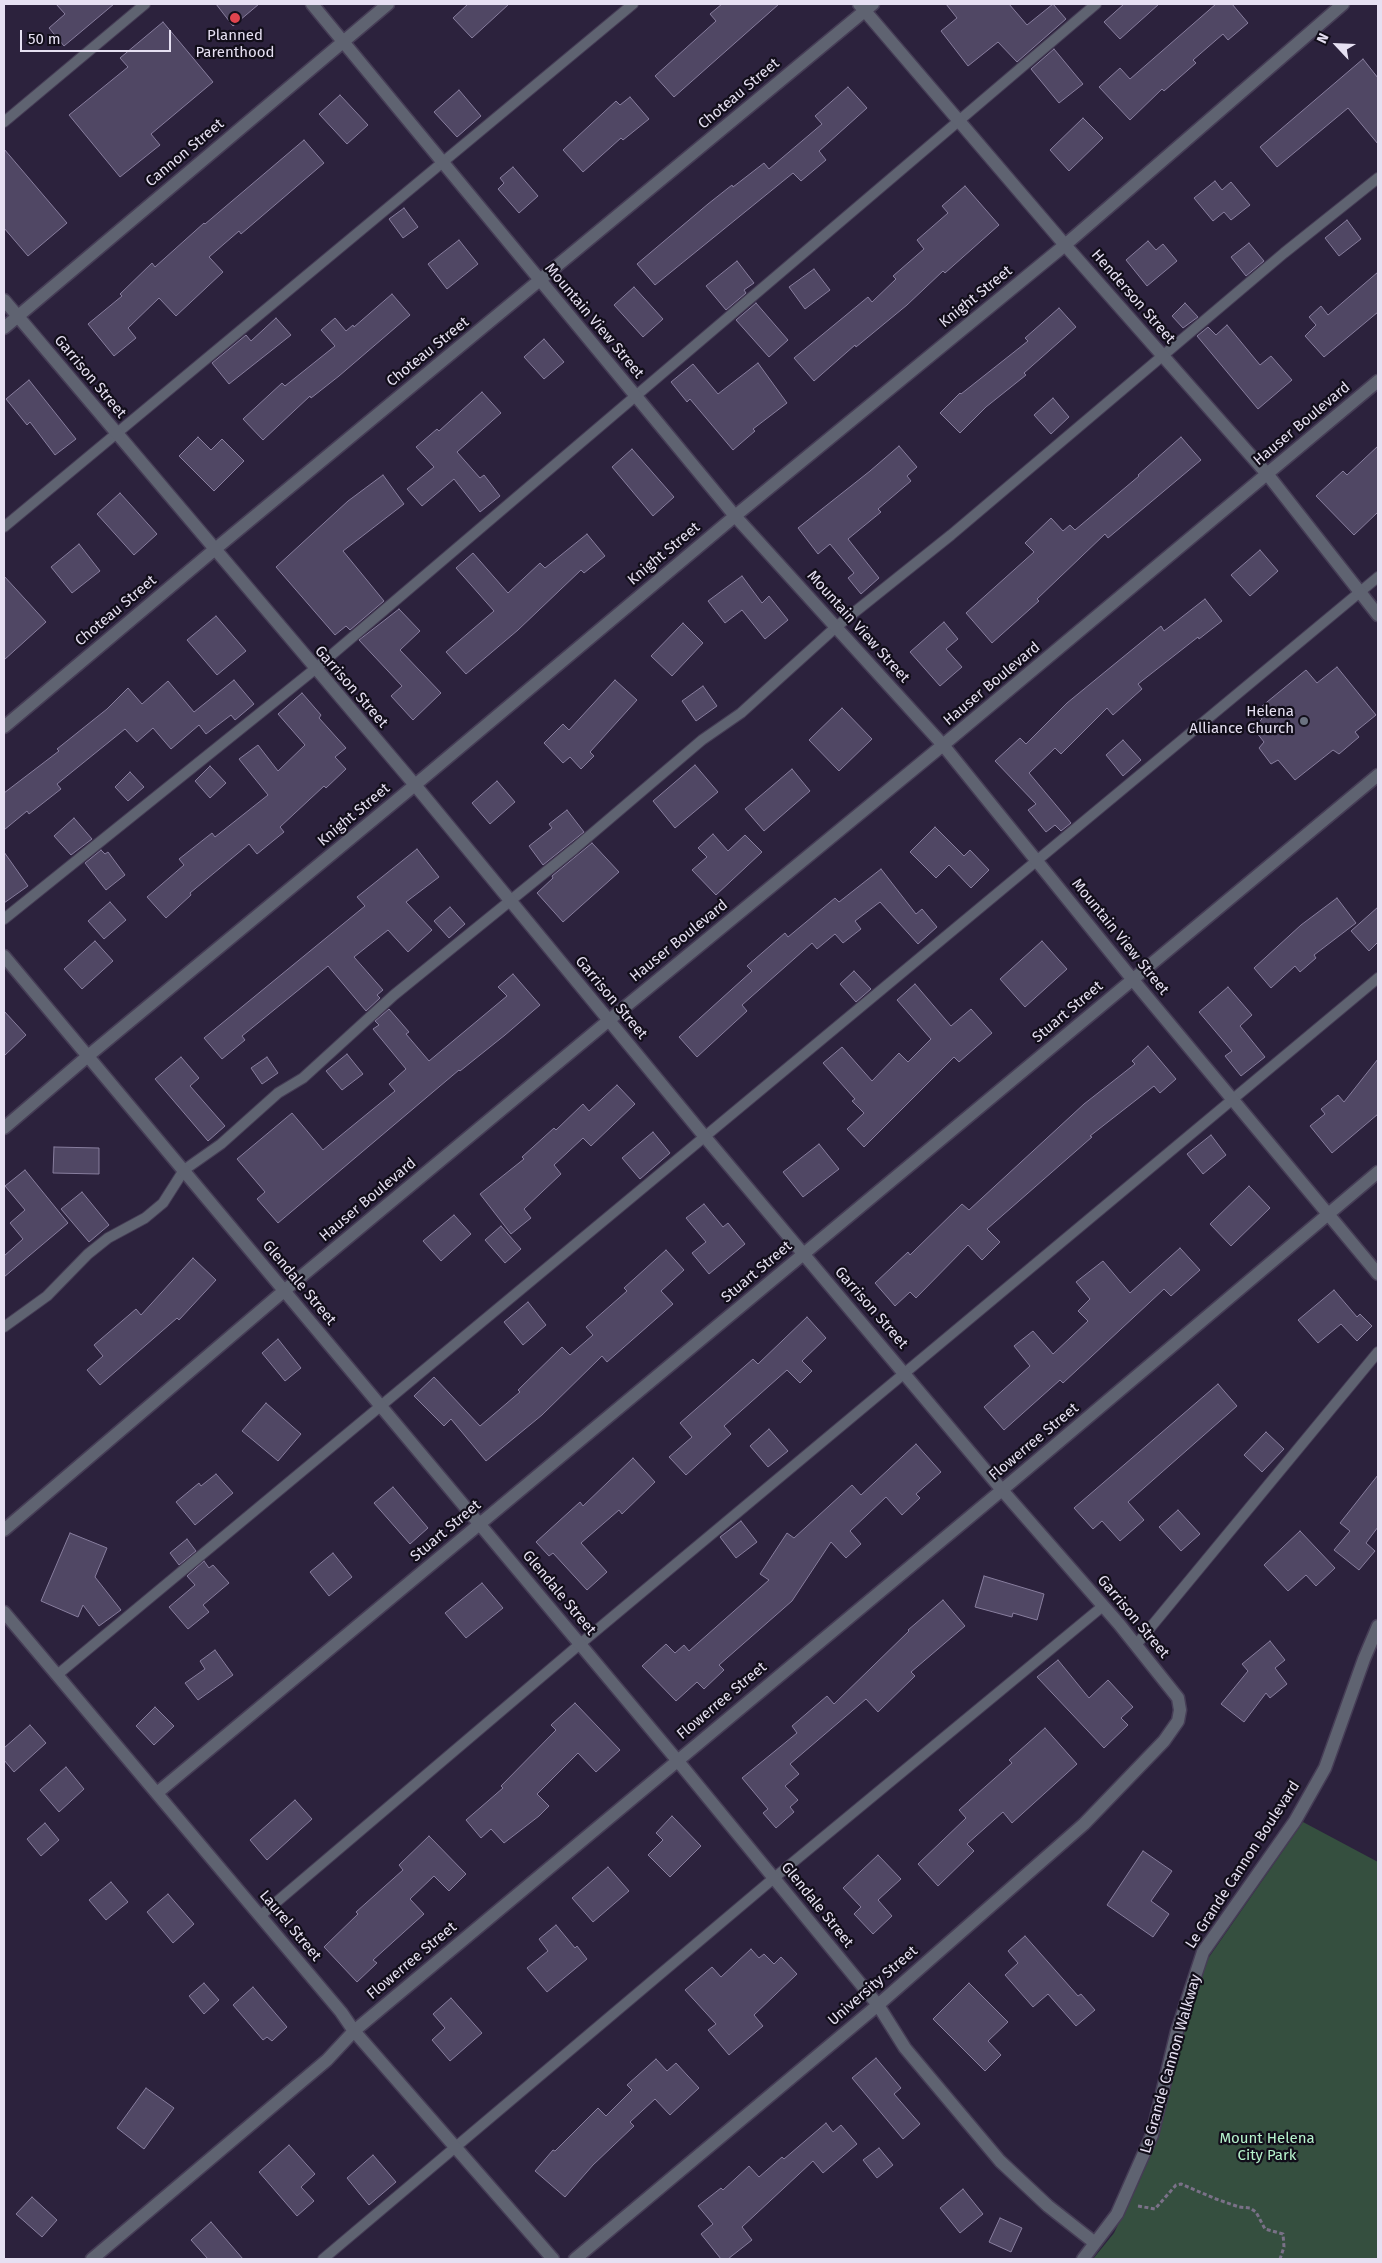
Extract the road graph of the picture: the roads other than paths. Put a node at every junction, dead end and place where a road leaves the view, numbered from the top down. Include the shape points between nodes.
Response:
1 (144, 4) edge
2 (312, 4) edge
3 (388, 4) edge
4 (634, 4) edge
5 (1096, 4) edge
6 (1343, 4) edge
7 (866, 6) edge
8 (343, 41) junction
9 (958, 120) junction
10 (4, 122) edge
11 (442, 163) junction
12 (1378, 178) edge
13 (1066, 245) junction
14 (540, 281) junction
15 (4, 300) edge
16 (17, 317) junction
17 (4, 328) edge
18 (1163, 356) junction
19 (1378, 381) edge
20 (637, 397) junction
21 (116, 434) junction
22 (1268, 475) junction
23 (735, 516) junction
24 (4, 527) edge
25 (214, 550) junction
26 (1378, 577) edge
27 (1360, 592) junction
28 (1378, 615) edge
29 (836, 627) junction
30 (315, 669) junction
31 (4, 727) edge
32 (943, 746) junction
33 (1378, 775) edge
34 (415, 785) junction
35 (1037, 861) junction
36 (509, 900) junction
37 (4, 919) edge
38 (4, 956) edge
39 (1378, 978) edge
40 (1133, 980) junction
41 (608, 1021) junction
42 (88, 1056) junction
43 (1233, 1100) junction
44 (4, 1128) edge
45 (705, 1137) junction
46 (184, 1170) junction
47 (1378, 1172) edge
48 (1327, 1215) junction
49 (804, 1254) junction
50 (1378, 1274) edge
51 (285, 1290) junction
52 (4, 1327) edge
53 (1378, 1352) edge
54 (905, 1372) junction
55 (380, 1407) junction
56 (1002, 1490) junction
57 (480, 1524) junction
58 (4, 1530) edge
59 (1103, 1606) junction
60 (4, 1612) edge
61 (1378, 1626) edge
62 (580, 1644) junction
63 (1136, 1645) junction
64 (57, 1675) junction
65 (1178, 1721) joint
66 (677, 1760) junction
67 (158, 1793) junction
68 (774, 1878) junction
69 (260, 1916) junction
70 (878, 2005) junction
71 (354, 2031) junction
72 (456, 2148) junction
73 (1095, 2243) junction
74 (92, 2259) edge
75 (323, 2259) edge
76 (553, 2259) edge
77 (575, 2259) edge
78 (1083, 2259) edge

1 - 10 lane
2 - 8 street, Mountain View Street
3 - 8 street, Cannon Street
4 - 11 lane
5 - 9 lane
6 - 13 street, Knight Street
7 - 9 street, Henderson Street
7 - 14 street, Choteau Street
8 - 11 street, Mountain View Street
8 - 16 street, Cannon Street
9 - 13 street, Henderson Street
9 - 20 lane
11 - 14 street, Mountain View Street
11 - 21 lane
12 - 18 lane
13 - 18 street, Henderson Street
13 - 23 street, Knight Street
14 - 20 street, Mountain View Street
14 - 25 street, Choteau Street
15 - 16 street, Garrison Street
16 - 17 street, Cannon Street
16 - 21 street, Garrison Street
18 - 22 street, Henderson Street
18 - 29 lane via 951,536
19 - 22 street, Hauser Boulevard
20 - 23 street, Mountain View Street
20 - 30 lane
21 - 24 lane
21 - 25 street, Garrison Street
22 - 27 street, Henderson Street
22 - 32 street, Hauser Boulevard
23 - 29 street, Mountain View Street
23 - 34 street, Knight Street
25 - 30 street, Garrison Street
25 - 31 street, Choteau Street
26 - 27 lane
27 - 28 street, Henderson Street
27 - 35 lane
29 - 32 street, Mountain View Street
29 - 36 lane via 741,713 702,740
30 - 34 street, Garrison Street
30 - 37 lane
32 - 35 street, Mountain View Street
32 - 41 street, Hauser Boulevard
33 - 40 street, Stuart Street
34 - 36 street, Garrison Street
34 - 42 street, Knight Street
35 - 40 street, Mountain View Street
35 - 45 lane
36 - 41 street, Garrison Street
36 - 46 lane via 394,995 303,1078 278,1093 221,1144
38 - 42 street, Glendale Street
39 - 43 lane
40 - 43 street, Mountain View Street
40 - 49 street, Stuart Street
41 - 45 street, Garrison Street
41 - 51 street, Hauser Boulevard
42 - 44 street, Knight Street
42 - 46 street, Glendale Street
43 - 48 street, Mountain View Street
43 - 54 lane
45 - 49 street, Garrison Street
45 - 55 lane
46 - 51 street, Glendale Street
46 - 52 lane via 163,1203 145,1218 108,1238 47,1296
47 - 48 street, Flowerree Street
48 - 50 street, Mountain View Street
48 - 56 street, Flowerree Street
49 - 54 street, Garrison Street
49 - 57 street, Stuart Street
51 - 55 street, Glendale Street
51 - 58 street, Hauser Boulevard
53 - 63 lane
54 - 56 street, Garrison Street
54 - 62 lane
55 - 57 street, Glendale Street
55 - 64 lane
56 - 59 street, Garrison Street
56 - 66 street, Flowerree Street
57 - 62 street, Glendale Street
57 - 67 street, Stuart Street
59 - 63 street, Garrison Street
59 - 68 lane
60 - 64 street, Laurel Street
61 - 73 street, Le Grande Cannon Boulevard via 1325,1768 1295,1821 1203,1952 1177,2031 1152,2135 1116,2214
62 - 66 street, Glendale Street
62 - 69 lane
63 - 65 street, Garrison Street via 1178,1698
64 - 67 street, Laurel Street
65 - 70 street, University Street via 1164,1741 1084,1824
66 - 68 street, Glendale Street
66 - 71 street, Flowerree Street
67 - 69 street, Laurel Street
68 - 70 street, Glendale Street
68 - 72 lane
69 - 71 street, Laurel Street
70 - 73 street, Glendale Street via 905,2048 1000,2161 1048,2206
70 - 77 street, University Street
71 - 72 street, Laurel Street
71 - 74 street, Flowerree Street via 327,2060
72 - 75 lane
72 - 76 street, Laurel Street
73 - 78 street, Le Grande Cannon Boulevard

